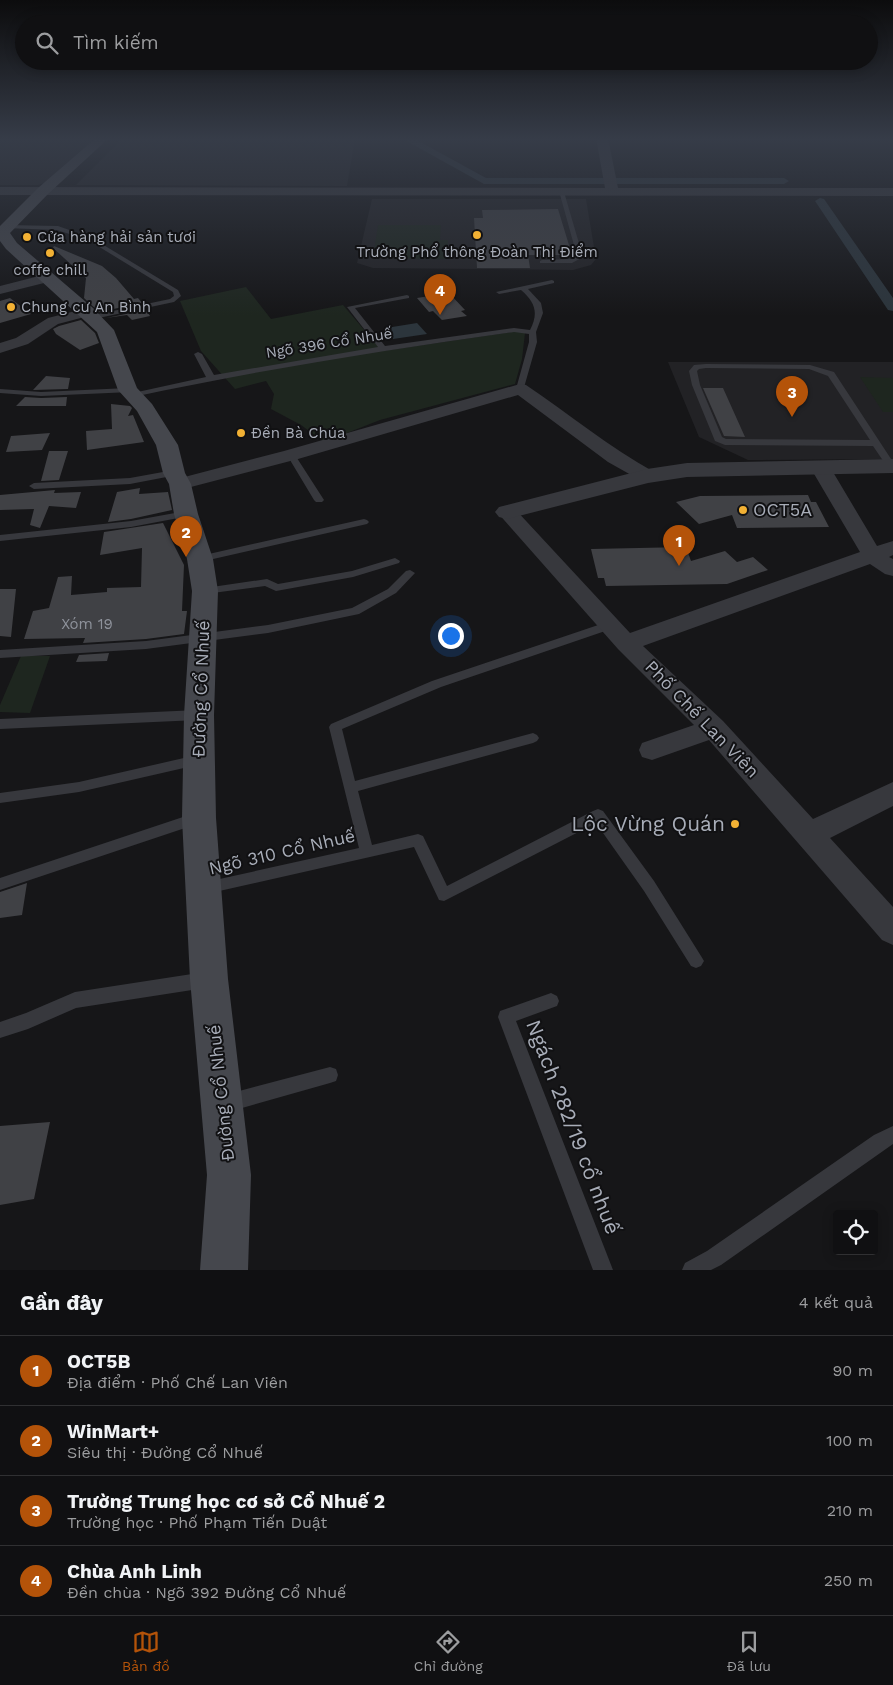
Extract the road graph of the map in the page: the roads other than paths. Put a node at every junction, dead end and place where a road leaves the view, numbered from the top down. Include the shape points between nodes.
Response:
1 (37, 197) edge
2 (563, 197) edge
3 (6, 227) junction
4 (542, 262) dead end
5 (48, 278) junction
6 (552, 282) dead end
7 (523, 288) junction
8 (0, 290) edge
9 (498, 292) dead end
10 (407, 297) dead end
11 (90, 315) junction
12 (532, 332) junction
13 (0, 348) edge
14 (383, 348) junction
15 (198, 354) dead end
16 (211, 378) junction
17 (520, 389) junction
18 (130, 392) junction
19 (2, 394) edge
20 (876, 443) junction
21 (291, 455) junction
22 (892, 466) edge
23 (820, 467) junction
24 (648, 476) junction
25 (177, 479) junction
26 (34, 486) dead end
27 (319, 500) dead end
28 (506, 512) joint
29 (186, 514) junction
30 (364, 522) dead end
31 (0, 538) edge
32 (883, 552) edge
33 (200, 559) junction
34 (395, 562) dead end
35 (893, 568) edge
36 (410, 573) dead end
37 (205, 592) junction
38 (618, 634) junction
39 (202, 637) junction
40 (0, 654) edge
41 (199, 714) junction
42 (0, 724) edge
43 (714, 728) junction
44 (533, 738) dead end
45 (652, 750) dead end
46 (199, 760) junction
47 (352, 787) junction
48 (893, 793) edge
49 (0, 798) edge
50 (198, 818) junction
51 (808, 835) junction
52 (367, 852) junction
53 (0, 884) edge
54 (204, 888) junction
55 (893, 930) edge
56 (696, 962) dead end
57 (209, 980) junction
58 (551, 1001) dead end
59 (0, 1030) edge
60 (330, 1075) dead end
61 (222, 1104) junction
62 (893, 1135) edge
63 (224, 1270) edge
64 (603, 1270) edge
65 (692, 1270) edge

1 - 3 main road
2 - 4 lane via 580,257 572,261
3 - 5 main road, Đường Cổ Nhuế via 2,232 4,237
3 - 11 lane via 58,228 90,239 176,291 178,296 172,301
5 - 8 street
5 - 11 main road, Đường Cổ Nhuế
6 - 7 lane
7 - 9 lane
7 - 12 lane via 536,300 540,313
10 - 14 lane via 350,306
11 - 13 street via 53,322 22,341
11 - 18 main road, Đường Cổ Nhuế via 105,330
12 - 14 lane, Ngõ 396 Cổ Nhuế via 514,330
12 - 17 lane via 533,342
14 - 16 lane, Ngõ 396 Cổ Nhuế
15 - 16 lane
16 - 18 lane, Ngõ 396 Cổ Nhuế
17 - 21 street
17 - 24 street via 615,458
18 - 19 lane, Ngõ 396 Cổ Nhuế
18 - 25 main road, Đường Cổ Nhuế via 145,408 167,445
20 - 20 lane via 725,442 718,439 696,385 696,366 810,366 821,369 831,374
20 - 22 lane
21 - 25 street
21 - 27 lane
22 - 23 street
23 - 24 street via 687,470
23 - 32 street
24 - 28 street
25 - 26 lane
25 - 29 main road, Đường Cổ Nhuế
28 - 38 street, Phố Chế Lan Viên
29 - 31 lane via 131,524
29 - 33 main road, Đường Cổ Nhuế
30 - 33 lane
32 - 35 street
32 - 38 street
33 - 37 main road, Đường Cổ Nhuế
34 - 37 lane via 353,574 276,588 267,582
36 - 39 lane via 392,592 355,611 268,629
37 - 39 main road, Đường Cổ Nhuế
38 - 43 street, Phố Chế Lan Viên
38 - 47 lane, Ngõ 310 Cổ Nhuế via 382,705 335,727
39 - 40 lane via 146,645
39 - 41 main road, Đường Cổ Nhuế
41 - 42 lane
41 - 46 main road, Đường Cổ Nhuế
43 - 45 street
43 - 51 street, Phố Chế Lan Viên
44 - 47 lane
46 - 49 lane via 79,787
46 - 50 main road, Đường Cổ Nhuế
47 - 52 lane, Ngõ 310 Cổ Nhuế
48 - 51 street
50 - 53 lane
50 - 54 main road, Đường Cổ Nhuế
51 - 55 street, Phố Chế Lan Viên
52 - 54 lane, Ngõ 310 Cổ Nhuế
52 - 56 lane via 418,840 444,896 598,815 650,886
54 - 57 main road, Đường Cổ Nhuế
57 - 59 lane via 75,1000
57 - 61 main road, Đường Cổ Nhuế
58 - 64 lane, Ngách 282/19 cổ nhuế via 506,1017
60 - 61 lane
61 - 63 main road, Đường Cổ Nhuế via 229,1175
62 - 65 lane

